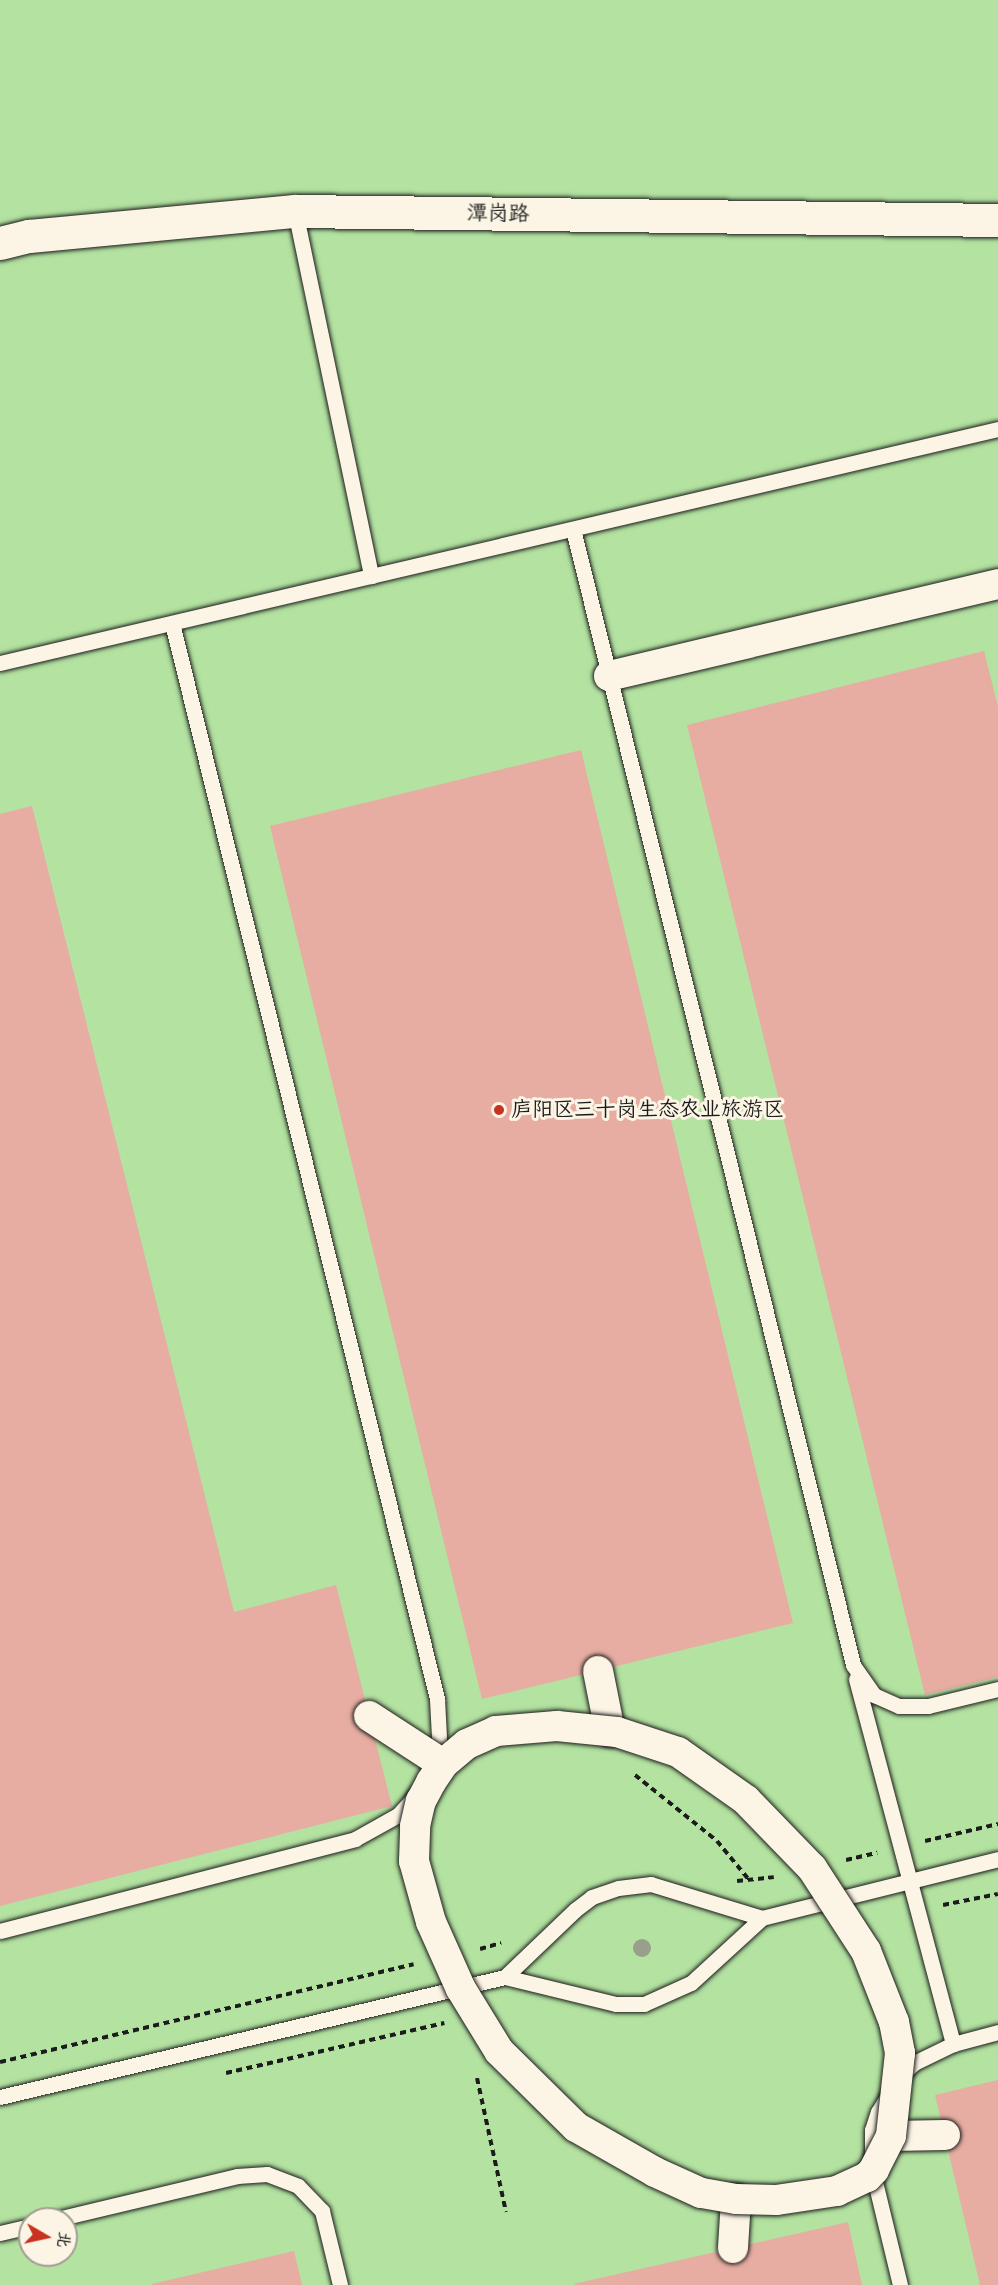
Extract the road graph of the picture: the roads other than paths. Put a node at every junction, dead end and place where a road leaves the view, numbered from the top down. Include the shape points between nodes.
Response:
1 (295, 211) junction
2 (998, 220) edge
3 (0, 243) edge
4 (998, 429) edge
5 (573, 529) junction
6 (371, 576) junction
7 (998, 584) edge
8 (172, 622) junction
9 (0, 663) edge
10 (609, 676) junction
11 (853, 1665) junction
12 (598, 1671) dead end
13 (998, 1689) edge
14 (369, 1716) dead end
15 (610, 1731) junction
16 (443, 1764) junction
17 (998, 1859) edge
18 (909, 1881) junction
19 (762, 1918) junction
20 (0, 1931) edge
21 (505, 1977) junction
22 (998, 2032) edge
23 (952, 2044) junction
24 (0, 2097) edge
25 (945, 2135) dead end
26 (891, 2136) junction
27 (736, 2199) junction
28 (78, 2214) edge
29 (18, 2229) edge
30 (0, 2233) edge
31 (733, 2248) dead end
32 (340, 2285) edge
33 (900, 2285) edge

1 - 2 main road, 潭岗路
1 - 3 main road, 潭岗路 via 28,236
1 - 6 lane
4 - 5 lane
5 - 6 lane
5 - 10 lane
6 - 8 lane
7 - 10 street
8 - 9 lane
8 - 20 lane via 437,1699 439,1738 428,1775 415,1797 378,1829 355,1839
10 - 11 lane
11 - 13 lane via 874,1695 899,1706 928,1706
11 - 18 lane
12 - 15 street
14 - 16 street, bridge
15 - 16 street, bridge via 560,1725 496,1731 467,1744
15 - 26 street, bridge via 678,1752 713,1773 777,1830 812,1868 866,1951 894,2022 900,2053
16 - 27 street, bridge via 421,1801 414,1861 431,1922 461,1989 499,2051 576,2127 701,2193
17 - 18 lane
18 - 19 lane
18 - 23 lane
19 - 21 lane via 691,1983 644,2004 616,2004
19 - 21 lane via 651,1884 618,1888 592,1897 575,1910
21 - 24 lane
22 - 23 lane
23 - 33 lane via 914,2063 899,2077 882,2103 872,2130 872,2169
25 - 26 street
26 - 27 street, bridge via 874,2170 848,2187 776,2200
27 - 31 street
28 - 32 lane via 237,2176 267,2174 298,2186 322,2211
29 - 30 lane

